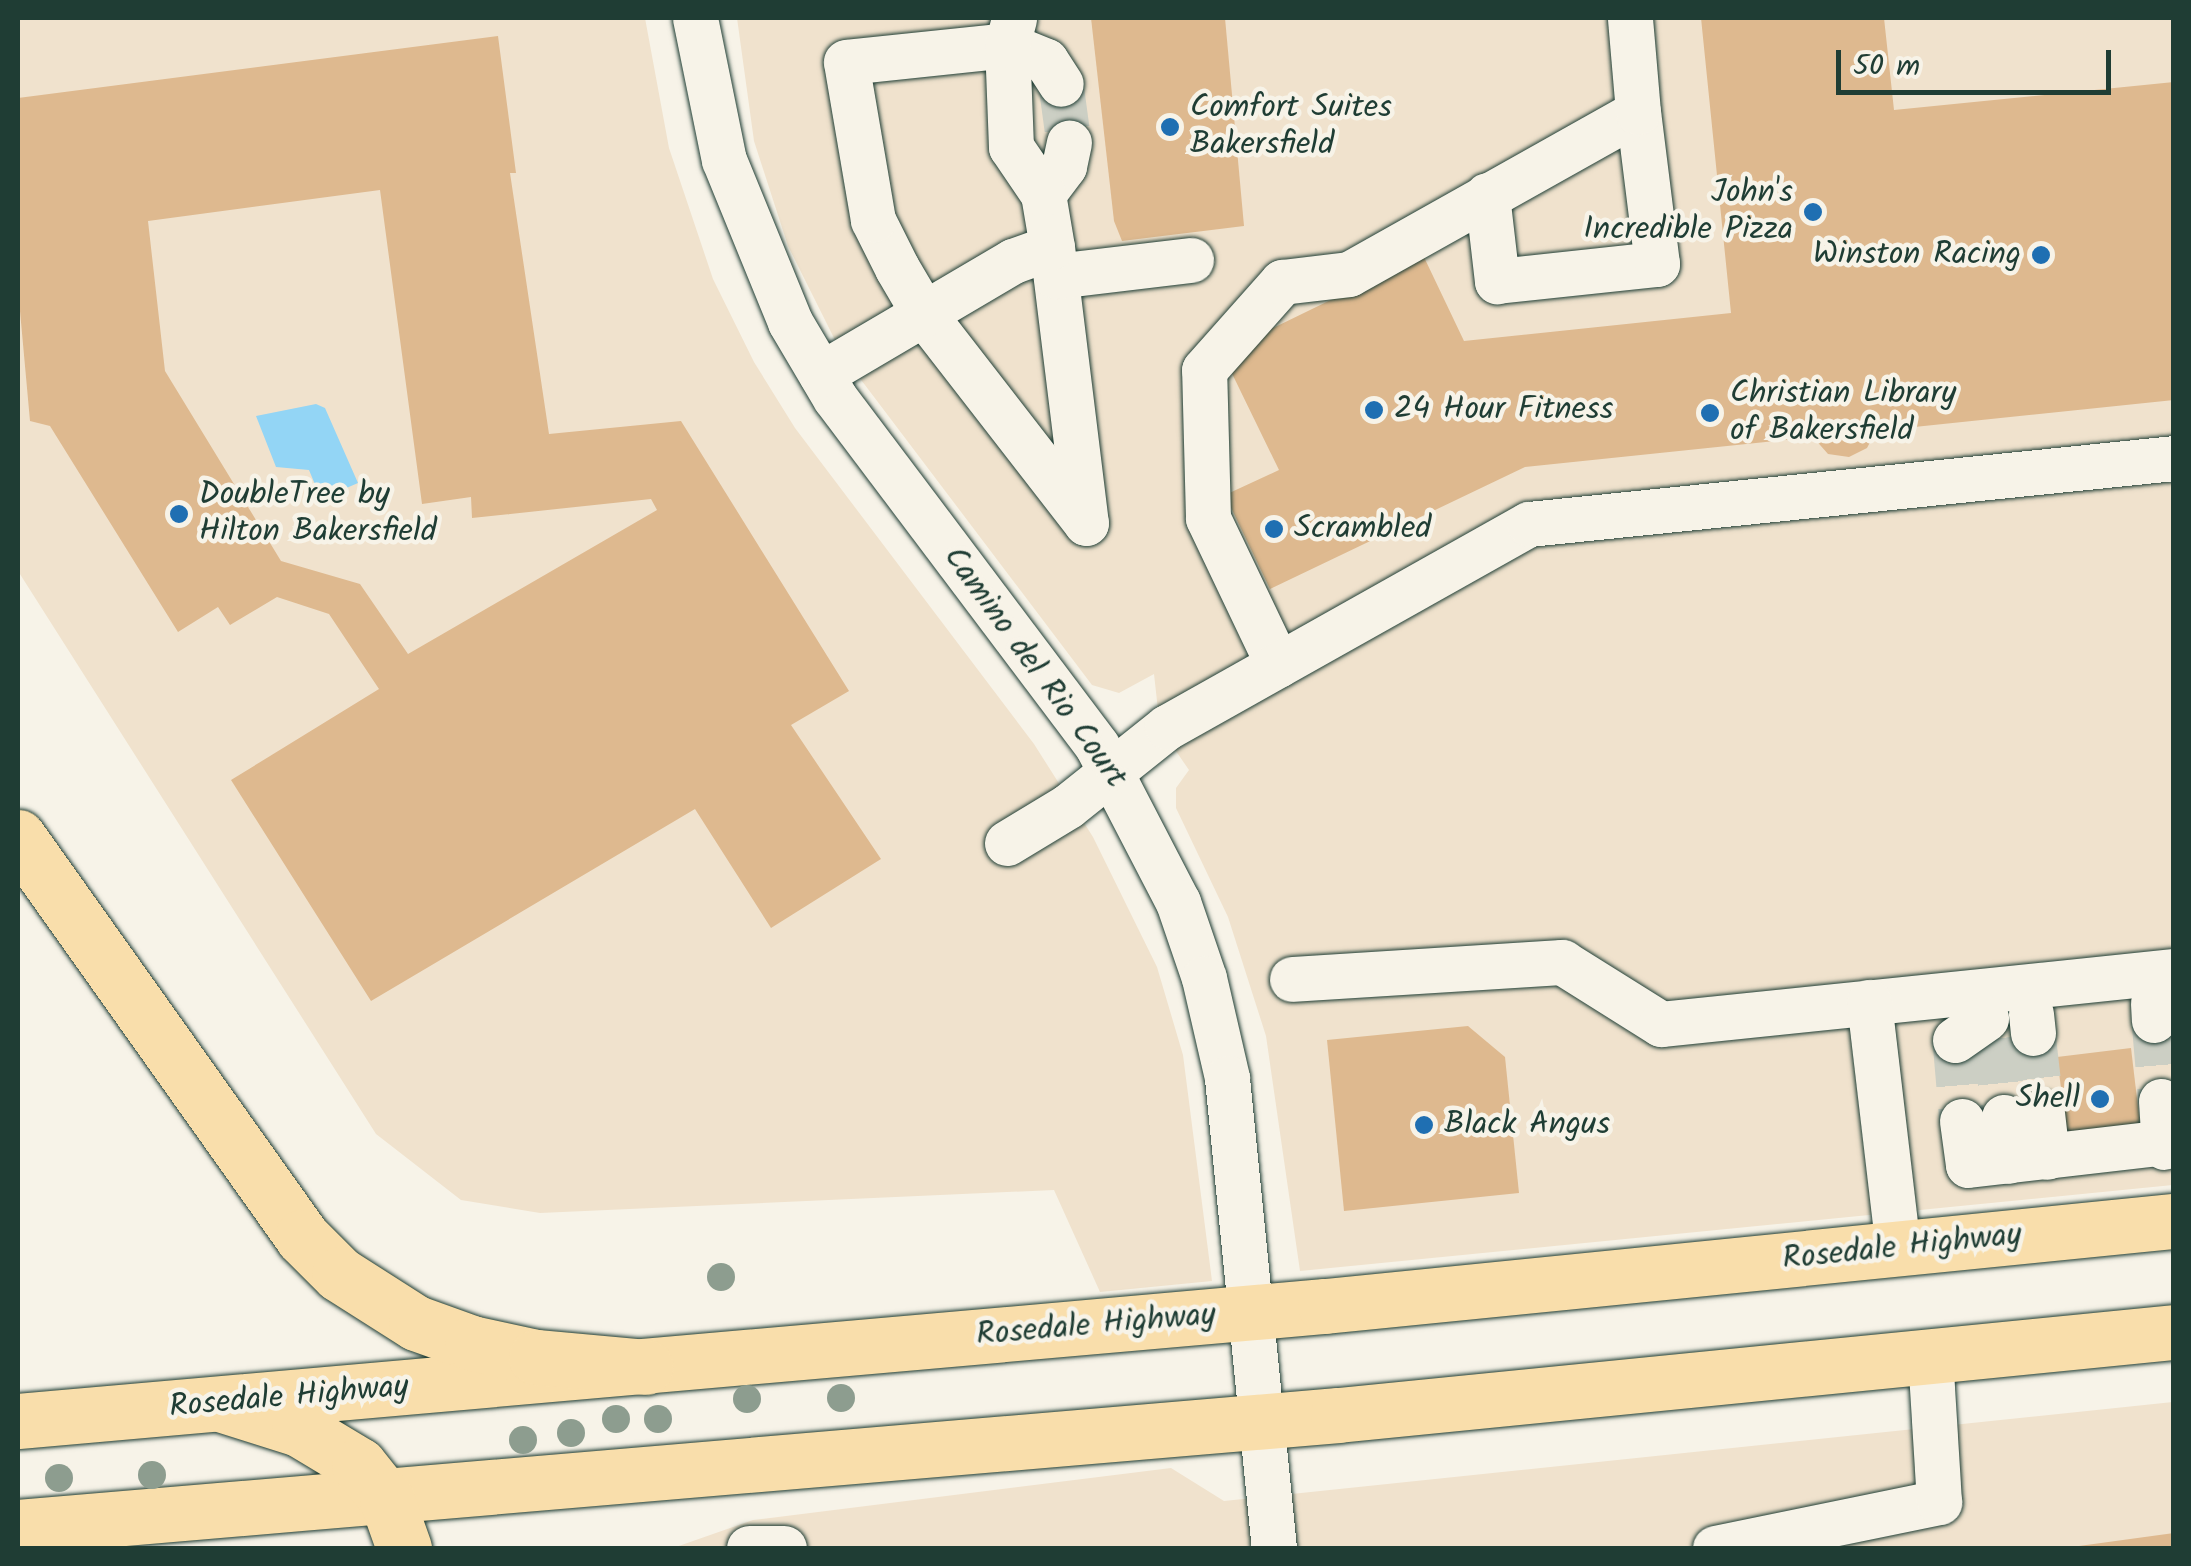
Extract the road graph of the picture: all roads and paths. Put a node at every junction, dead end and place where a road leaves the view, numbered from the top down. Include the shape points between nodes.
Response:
1 (695, 18) edge
2 (1630, 18) edge
3 (1010, 31) edge
4 (1061, 84) tunnel mouth
5 (1638, 112) junction
6 (1069, 144) tunnel mouth
7 (1043, 194) junction
8 (1486, 195) junction
9 (1191, 260) dead end
10 (1054, 261) junction
11 (924, 314) junction
12 (821, 374) junction
13 (2174, 458) edge
14 (1278, 665) junction
15 (1110, 769) junction
16 (18, 837) edge
17 (1007, 844) dead end
18 (1292, 979) dead end
19 (2163, 999) edge
20 (1869, 1002) junction
21 (2166, 1130) edge
22 (2028, 1159) junction
23 (2174, 1221) edge
24 (1898, 1249) junction
25 (1251, 1312) junction
26 (2174, 1332) edge
27 (1930, 1356) junction
28 (646, 1368) junction
29 (220, 1404) junction
30 (18, 1421) edge
31 (1263, 1421) junction
32 (396, 1524) edge
33 (18, 1527) edge
34 (749, 1548) edge
35 (784, 1548) edge
36 (1274, 1548) edge
37 (1715, 1548) edge

1 - 12 street, Camino del Rio Court via 724,160 753,243
2 - 5 street
3 - 4 street
3 - 7 street via 1011,147
3 - 11 street via 846,62 873,220
5 - 8 street
5 - 8 street via 1656,264 1497,281
6 - 7 street via 1064,166
7 - 10 street
8 - 14 street via 1349,274 1282,282 1204,370 1208,518
9 - 10 street
10 - 11 street via 1013,262
10 - 11 street via 1086,524
11 - 12 street
12 - 15 street, Camino del Rio Court
13 - 14 street via 1529,524
14 - 15 street via 1166,727
15 - 17 street via 1068,806
15 - 25 street, Camino del Rio Court via 1178,902 1204,978 1226,1078
16 - 28 main road via 290,1221 338,1274 416,1323 472,1343
18 - 20 street via 1562,962 1661,1024
19 - 20 street via 1996,1021
20 - 24 street
21 - 22 street
22 - 22 street via 2003,1117 1968,1165
23 - 24 main road, Rosedale Highway
24 - 25 main road, Rosedale Highway
25 - 28 main road, Rosedale Highway
25 - 31 street, Camino del Rio Court
26 - 27 main road
27 - 31 main road
27 - 37 street via 1939,1502
28 - 29 main road, Rosedale Highway
29 - 30 main road, Rosedale Highway
29 - 32 main road via 334,1446
31 - 32 main road
31 - 36 street, Camino del Rio Court
32 - 33 main road
34 - 35 street

